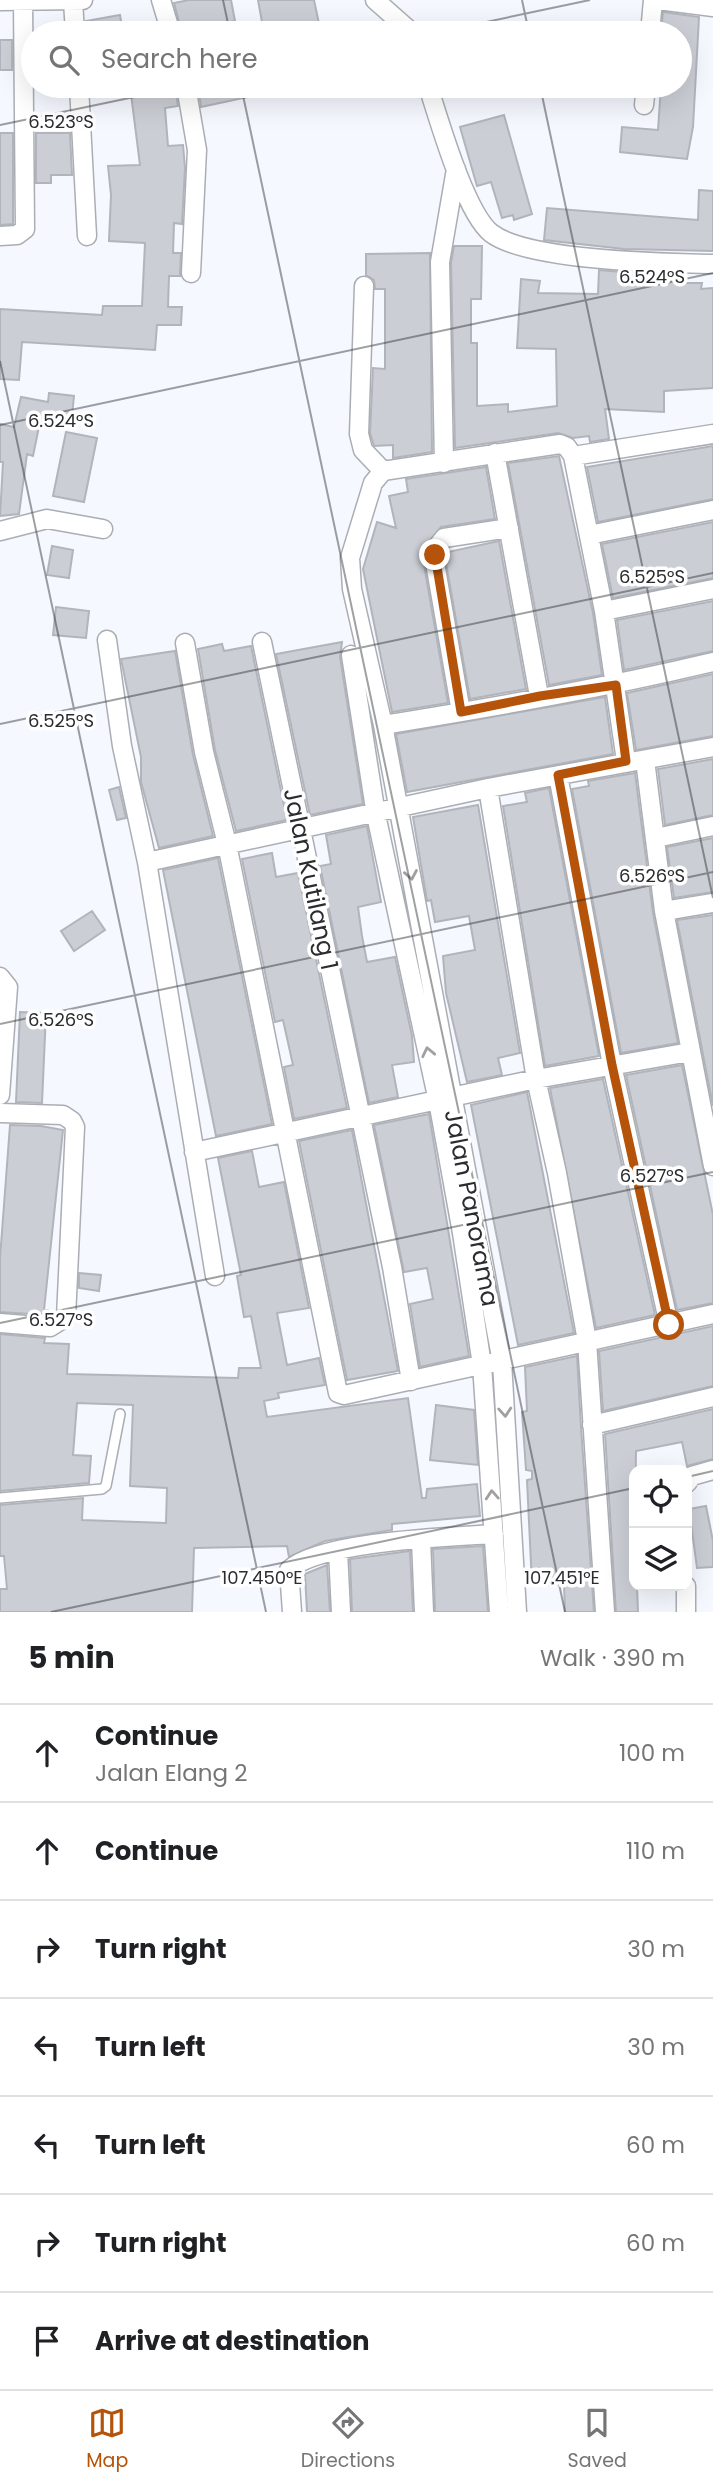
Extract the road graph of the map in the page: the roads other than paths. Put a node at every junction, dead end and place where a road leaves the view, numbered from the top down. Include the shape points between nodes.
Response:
1 (161, 0) edge
2 (375, 0) edge
3 (396, 0) edge
4 (656, 0) edge
5 (0, 1) edge
6 (23, 1) edge
7 (78, 1) edge
8 (713, 7) edge
9 (23, 21) edge
10 (76, 21) edge
11 (167, 21) edge
12 (398, 21) edge
13 (405, 21) edge
14 (652, 21) edge
15 (24, 98) edge
16 (80, 98) edge
17 (188, 98) edge
18 (432, 98) edge
19 (645, 98) edge
20 (644, 105) dead end
21 (456, 169) junction
22 (0, 236) edge
23 (87, 236) dead end
24 (713, 264) edge
25 (191, 273) dead end
26 (364, 286) dead end
27 (713, 433) edge
28 (495, 453) junction
29 (573, 457) junction
30 (444, 463) junction
31 (383, 471) junction
32 (713, 510) edge
33 (509, 528) junction
34 (103, 529) dead end
35 (0, 531) edge
36 (589, 535) junction
37 (713, 589) edge
38 (604, 611) junction
39 (107, 640) dead end
40 (262, 642) dead end
41 (185, 643) dead end
42 (351, 655) dead end
43 (713, 662) edge
44 (616, 685) junction
45 (540, 696) junction
46 (461, 712) junction
47 (383, 725) junction
48 (713, 747) edge
49 (645, 760) junction
50 (626, 761) junction
51 (558, 775) junction
52 (488, 788) junction
53 (399, 808) junction
54 (376, 815) junction
55 (713, 826) edge
56 (301, 830) junction
57 (656, 838) junction
58 (227, 844) junction
59 (147, 862) junction
60 (713, 903) edge
61 (664, 912) junction
62 (0, 977) edge
63 (690, 1052) junction
64 (612, 1065) junction
65 (536, 1079) junction
66 (0, 1095) edge
67 (445, 1099) junction
68 (0, 1113) edge
69 (361, 1115) junction
70 (283, 1133) junction
71 (194, 1153) junction
72 (712, 1159) edge
73 (215, 1276) dead end
74 (713, 1314) edge
75 (0, 1323) edge
76 (669, 1325) junction
77 (587, 1341) junction
78 (502, 1362) junction
79 (482, 1365) junction
80 (411, 1381) junction
81 (713, 1397) edge
82 (120, 1414) dead end
83 (592, 1425) junction
84 (713, 1470) edge
85 (692, 1476) edge
86 (0, 1498) edge
87 (494, 1534) junction
88 (421, 1539) junction
89 (338, 1550) junction
90 (686, 1591) edge
91 (292, 1612) edge
92 (341, 1612) edge
93 (424, 1612) edge
94 (499, 1612) edge
95 (517, 1612) edge
96 (605, 1612) edge
97 (686, 1612) edge

1 - 11 street
2 - 12 street
3 - 13 street
4 - 8 street
4 - 14 street
5 - 6 street
6 - 7 street
6 - 9 street
7 - 10 street
15 - 22 street via 25,229
16 - 23 street
17 - 25 street via 197,150
18 - 21 street
19 - 20 street
21 - 24 street via 481,221 506,241 566,253
21 - 30 street via 440,262
26 - 31 street via 359,434 363,450
27 - 29 street
28 - 29 street via 560,444
28 - 30 street
28 - 33 street
29 - 36 street
30 - 31 street
31 - 47 street, Jalan Panorama via 373,483 350,558 352,589
32 - 36 street
33 - 45 street
33 - 46 street via 444,537 437,547 435,563
34 - 35 street via 47,519
36 - 38 street
37 - 38 street
38 - 44 street
39 - 59 street via 122,746
40 - 56 street, Jalan Kutilang 1
41 - 58 street via 204,752
42 - 54 street
43 - 44 street
44 - 45 street
44 - 50 street
45 - 46 street
46 - 47 street
47 - 53 street, Jalan Panorama
48 - 49 street
49 - 50 street
49 - 57 street
50 - 51 street
51 - 52 street
51 - 64 street
52 - 53 street
52 - 65 street
53 - 54 street
53 -> 67 street, Jalan Panorama
54 - 56 street
67 -> 54 street
55 - 57 street
56 - 58 street
56 - 69 street, Jalan Kutilang 1
57 - 61 street
58 - 59 street
58 - 70 street
59 - 71 street
60 - 61 street
61 - 63 street
62 - 66 street via 8,987
63 - 64 street
63 - 72 street
64 - 65 street
64 - 76 street
65 - 67 street
65 - 77 street
67 - 69 street
67 - 78 street, Jalan Panorama
67 - 79 street
68 - 75 street via 64,1115 75,1127 66,1317 50,1327
69 - 70 street
69 - 80 street, Jalan Kutilang 1
70 - 71 street
70 - 80 street via 338,1393
71 - 73 street
74 - 76 street
76 - 77 street
77 - 78 street
77 - 83 street
78 - 79 street
78 -> 95 street, Jalan Panorama
79 - 80 street
87 -> 79 street
81 - 83 street
82 - 86 lane via 102,1489
83 - 96 street
84 - 85 street
87 - 88 street
87 - 94 street
88 - 89 street
88 - 93 street
89 - 91 street via 307,1557 289,1570
89 - 92 street
90 - 97 street

